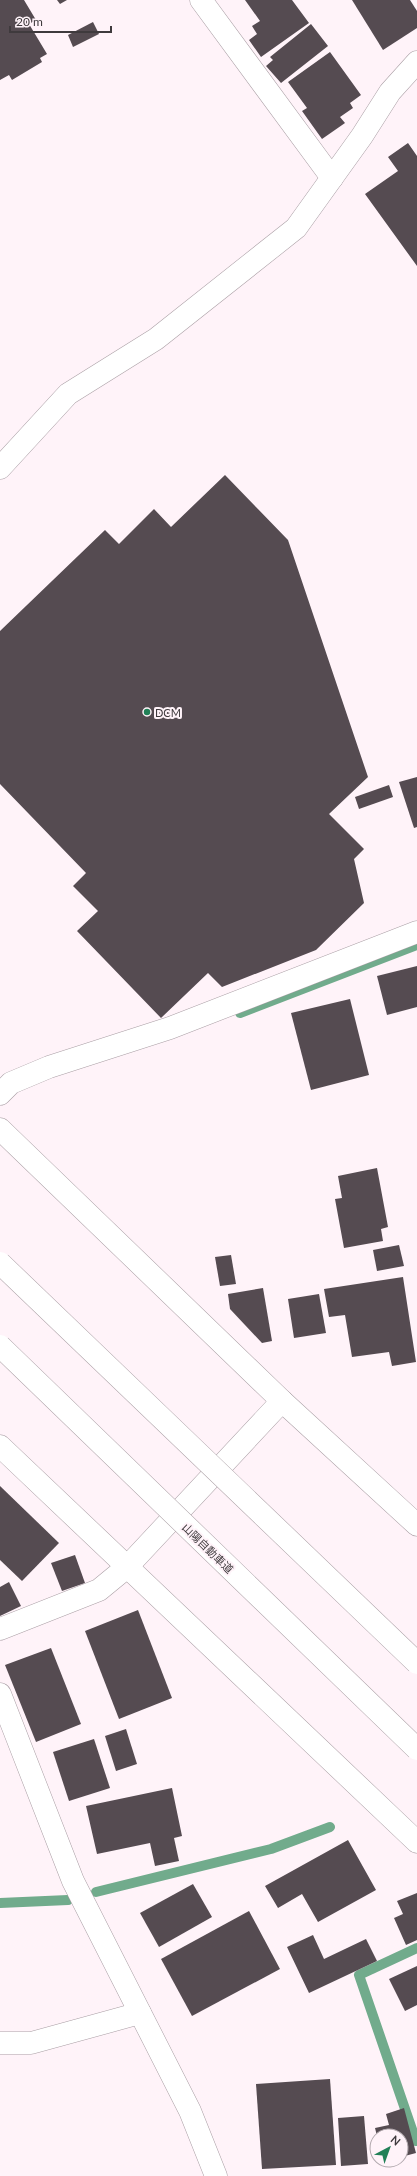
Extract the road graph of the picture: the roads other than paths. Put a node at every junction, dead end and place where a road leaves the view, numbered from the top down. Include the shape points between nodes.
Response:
1 (201, 0) edge
2 (417, 62) edge
3 (332, 178) junction
4 (0, 468) edge
5 (417, 932) edge
6 (0, 1094) edge
7 (0, 1129) edge
8 (0, 1263) edge
9 (0, 1346) edge
10 (282, 1401) junction
11 (0, 1446) edge
12 (417, 1525) edge
13 (128, 1567) junction
14 (0, 1629) edge
15 (417, 1663) edge
16 (0, 1694) edge
17 (417, 1749) edge
18 (417, 1842) edge
19 (140, 2013) junction
20 (0, 2043) edge
21 (216, 2176) edge

1 - 3 main road
2 - 3 main road via 390,92
3 - 4 main road via 296,228 156,339 68,394
5 - 6 main road via 170,1028 49,1067 11,1083
7 - 10 main road
8 - 15 main road, bridge
9 - 17 main road, 山陽自動車道, bridge
10 - 12 main road
10 - 13 main road
11 - 13 main road
13 - 14 main road via 99,1590
13 - 18 main road
16 - 19 main road via 73,1881
19 - 20 main road via 31,2044
19 - 21 main road via 190,2111

